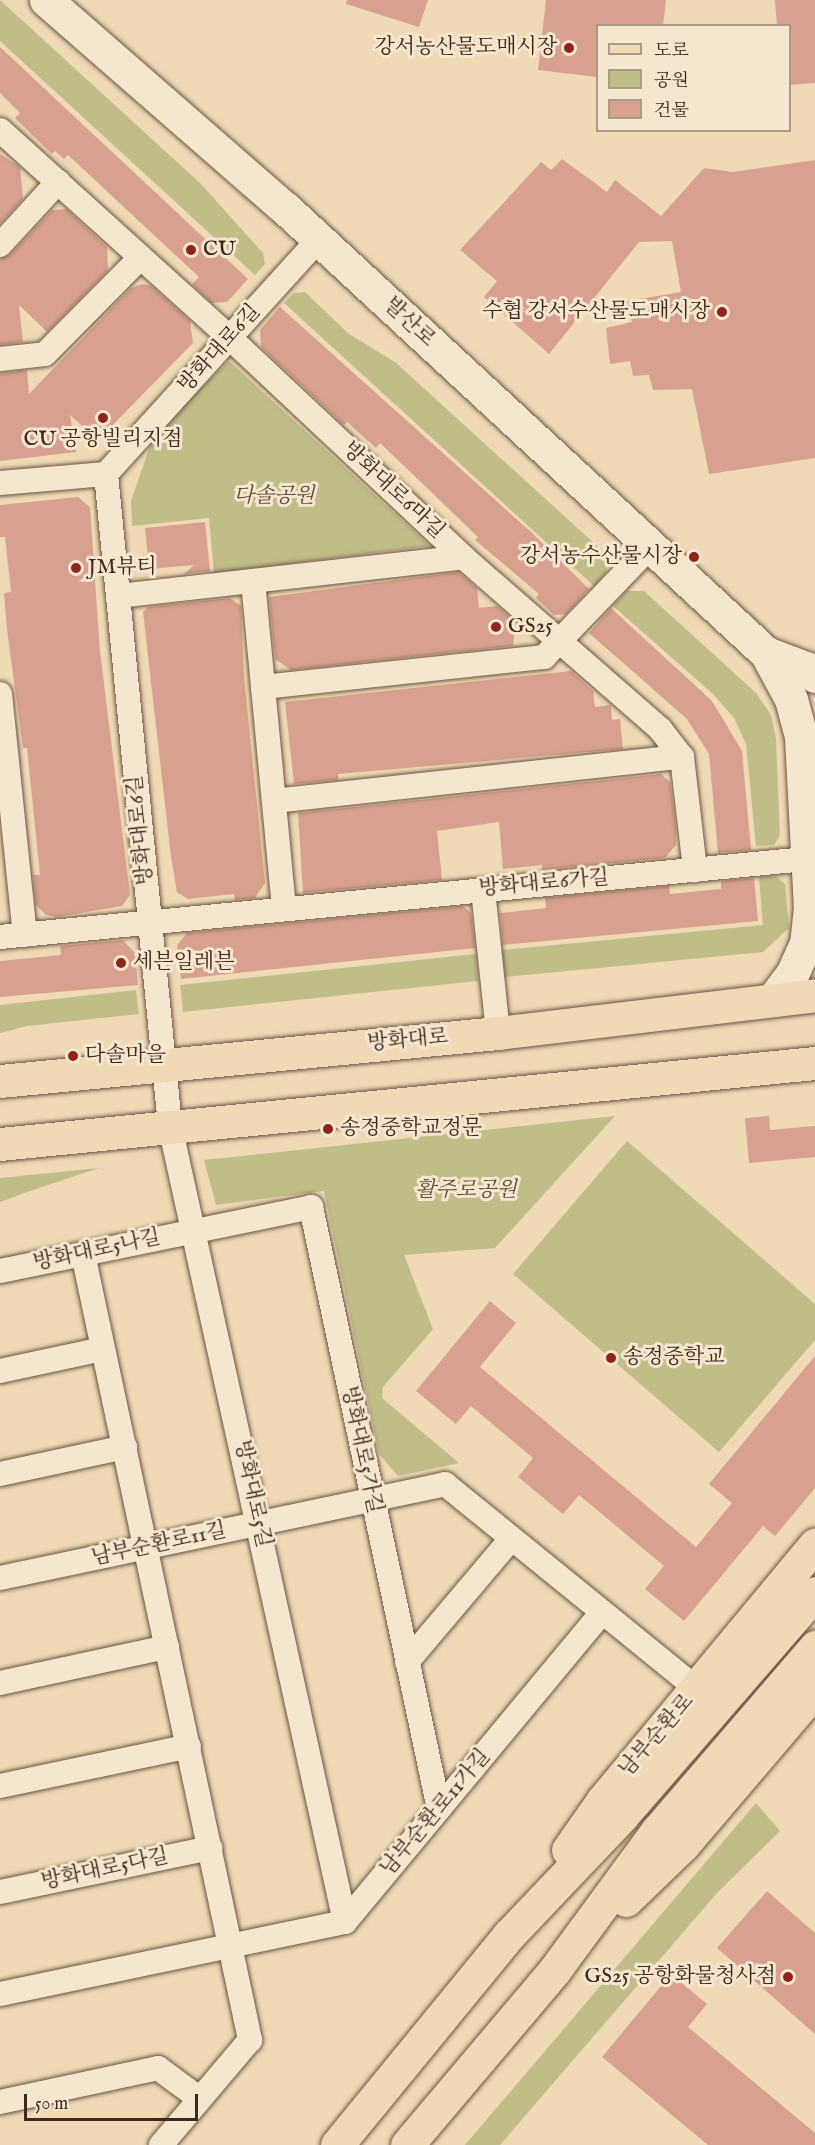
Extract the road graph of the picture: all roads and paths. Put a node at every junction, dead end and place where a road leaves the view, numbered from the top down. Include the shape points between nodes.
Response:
1 (46, 0) edge
2 (2, 135) edge
3 (58, 182) junction
4 (319, 239) junction
5 (0, 245) edge
6 (141, 257) junction
7 (230, 338) junction
8 (0, 359) edge
9 (106, 474) junction
10 (0, 483) edge
11 (651, 546) junction
12 (463, 557) junction
13 (254, 581) junction
14 (117, 596) junction
15 (561, 639) junction
16 (766, 653) junction
17 (815, 676) edge
18 (263, 687) junction
19 (1, 707) edge
20 (682, 757) junction
21 (274, 801) junction
22 (7, 824) edge
23 (805, 859) junction
24 (695, 870) junction
25 (483, 890) junction
26 (284, 909) junction
27 (150, 922) junction
28 (25, 935) junction
29 (0, 937) edge
30 (815, 995) edge
31 (773, 999) junction
32 (498, 1033) junction
33 (815, 1063) edge
34 (163, 1065) junction
35 (0, 1081) edge
36 (170, 1126) junction
37 (0, 1144) edge
38 (193, 1231) junction
39 (83, 1254) junction
40 (0, 1271) edge
41 (103, 1349) junction
42 (0, 1371) edge
43 (125, 1447) junction
44 (0, 1474) edge
45 (372, 1500) junction
46 (258, 1524) junction
47 (511, 1539) junction
48 (815, 1545) edge
49 (146, 1548) junction
50 (0, 1578) edge
51 (815, 1593) edge
52 (601, 1614) junction
53 (167, 1647) junction
54 (815, 1647) edge
55 (407, 1662) junction
56 (0, 1683) edge
57 (697, 1689) junction
58 (815, 1690) edge
59 (189, 1746) junction
60 (0, 1786) edge
61 (439, 1809) junction
62 (210, 1848) junction
63 (0, 1892) edge
64 (345, 1922) junction
65 (509, 1935) junction
66 (231, 1946) junction
67 (554, 1971) junction
68 (0, 1994) edge
69 (200, 2098) junction
70 (0, 2102) edge
71 (161, 2145) edge
72 (337, 2145) edge
73 (407, 2145) edge

1 - 4 street, 발산로
2 - 3 street, 방화대로6마길
3 - 5 street
3 - 6 street, 방화대로6마길
4 - 7 street, 방화대로6길
4 - 11 street, 발산로
6 - 7 street, 방화대로6마길
6 - 8 street via 45,354
7 - 9 street, 방화대로6길
7 - 12 street, 방화대로6마길
9 - 10 street
9 - 14 street, 방화대로6길
11 - 15 street
11 - 16 street, 발산로
12 - 13 street
12 - 15 street, 방화대로6마길
13 - 14 street
13 - 18 street
14 - 27 street, 방화대로6길
15 - 18 street via 544,657
15 - 20 street, 방화대로6마길 via 635,704
16 - 17 street, 발산로 via 806,668
16 - 23 street, 발산로 via 791,699 801,737
18 - 21 street
19 - 22 street
20 - 21 street
20 - 24 street
21 - 26 street
22 - 28 street
23 - 24 street, 방화대로6가길
23 - 31 street, 발산로 via 810,907 806,943 792,974
24 - 25 street, 방화대로6가길
25 - 26 street, 방화대로6가길
25 - 32 street
26 - 27 street, 방화대로6가길
27 - 28 street, 방화대로6가길
27 - 34 street, 방화대로6길
28 - 29 street, 방화대로6가길
30 - 31 main road, 방화대로
31 - 32 main road, 방화대로
32 - 34 main road, 방화대로
33 - 36 main road
34 - 35 main road, 방화대로
34 - 36 street, 방화대로5길
36 - 37 main road
36 - 38 street, 방화대로5길
38 - 39 street, 방화대로5나길
38 - 45 street, 방화대로5가길 via 311,1208
38 - 46 street, 방화대로5길
39 - 40 street, 방화대로5나길
39 - 41 street
41 - 42 street
41 - 43 street
43 - 44 street
43 - 49 street
45 - 46 street, 남부순환로11길
45 - 47 street, 남부순환로11길 via 446,1484
45 - 55 street, 방화대로5가길
46 - 49 street, 남부순환로11길
46 - 64 street, 방화대로5길
47 - 52 street, 남부순환로11길
47 - 55 street
48 - 57 main road, 남부순환로
49 - 50 street, 남부순환로11길
49 - 53 street
51 - 65 main road, 남부순환로 via 621,1817
52 - 57 street, 남부순환로11길
52 - 61 street, 남부순환로11가길
53 - 56 street
53 - 59 street
54 - 67 main road via 657,1830
55 - 61 street, 방화대로5가길
57 - 65 main road, 남부순환로 via 603,1800
58 - 67 main road via 682,1845
59 - 60 street
59 - 62 street
61 - 64 street, 남부순환로11가길
62 - 63 street, 방화대로5다길
62 - 66 street
64 - 66 street
65 - 72 main road, 남부순환로
66 - 68 street
66 - 69 street via 250,2040
67 - 73 main road
69 - 70 street via 158,2068
69 - 71 street

